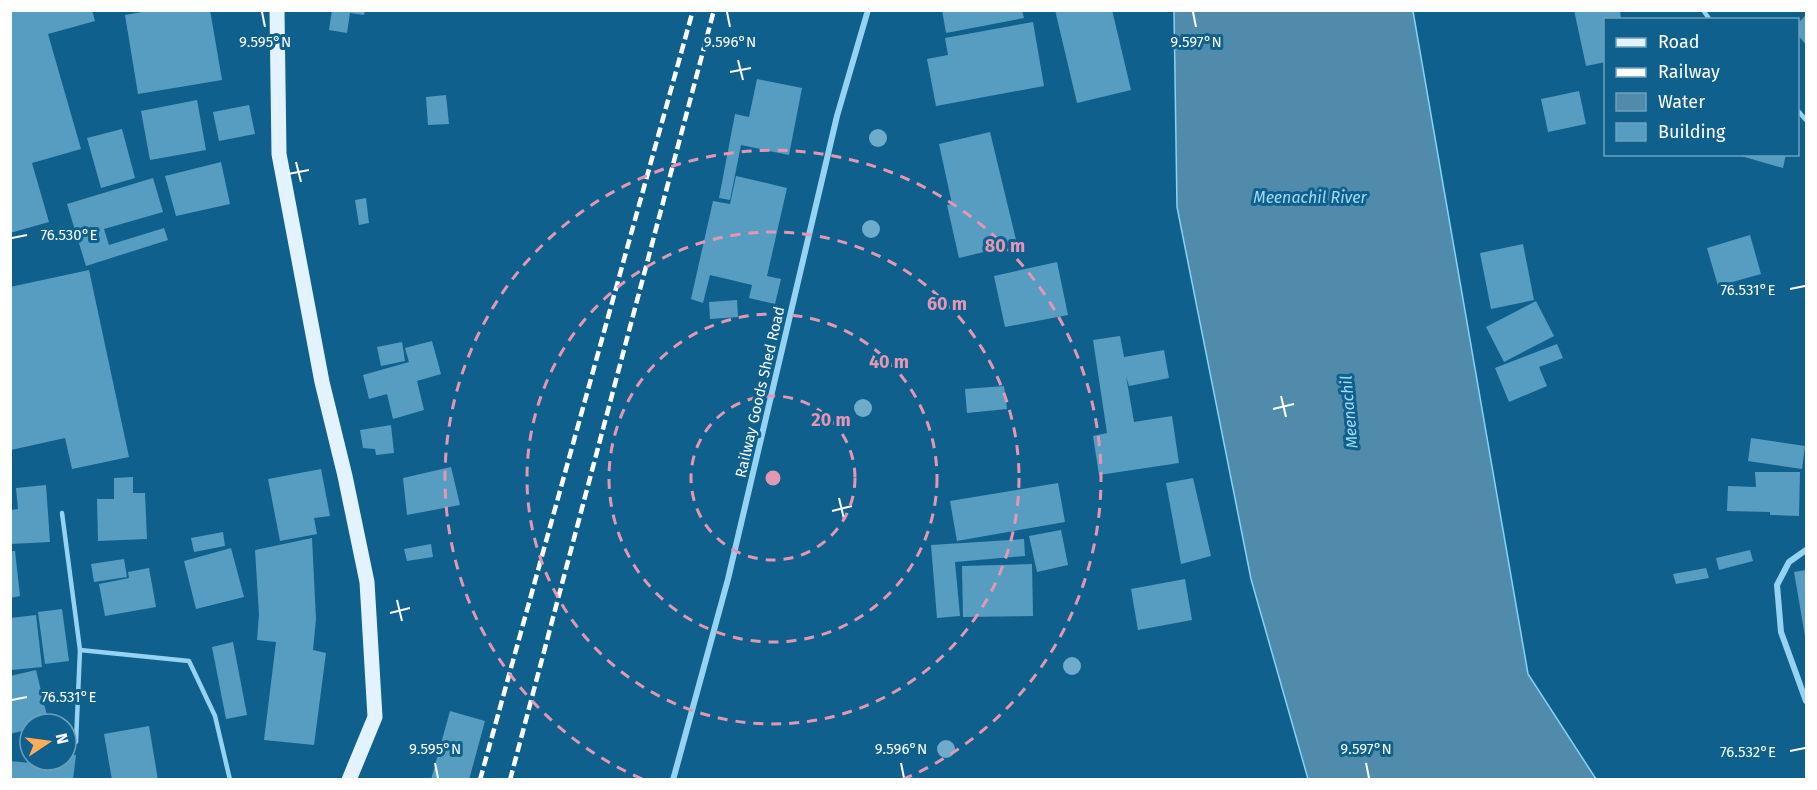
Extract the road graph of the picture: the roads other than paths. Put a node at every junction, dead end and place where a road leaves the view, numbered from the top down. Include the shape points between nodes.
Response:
1 (277, 10) edge
2 (868, 10) edge
3 (62, 513) dead end
4 (1806, 550) edge
5 (80, 650) junction
6 (1806, 701) edge
7 (77, 712) edge
8 (230, 780) edge
9 (349, 780) edge
10 (673, 780) edge

1 - 9 main road via 279,154 322,382 367,582 375,717
2 - 10 street, Railway Goods Shed Road via 837,116 728,579
3 - 5 lane
4 - 6 street via 1789,562 1777,585 1781,632
5 - 7 lane
5 - 8 lane via 189,661 215,716

